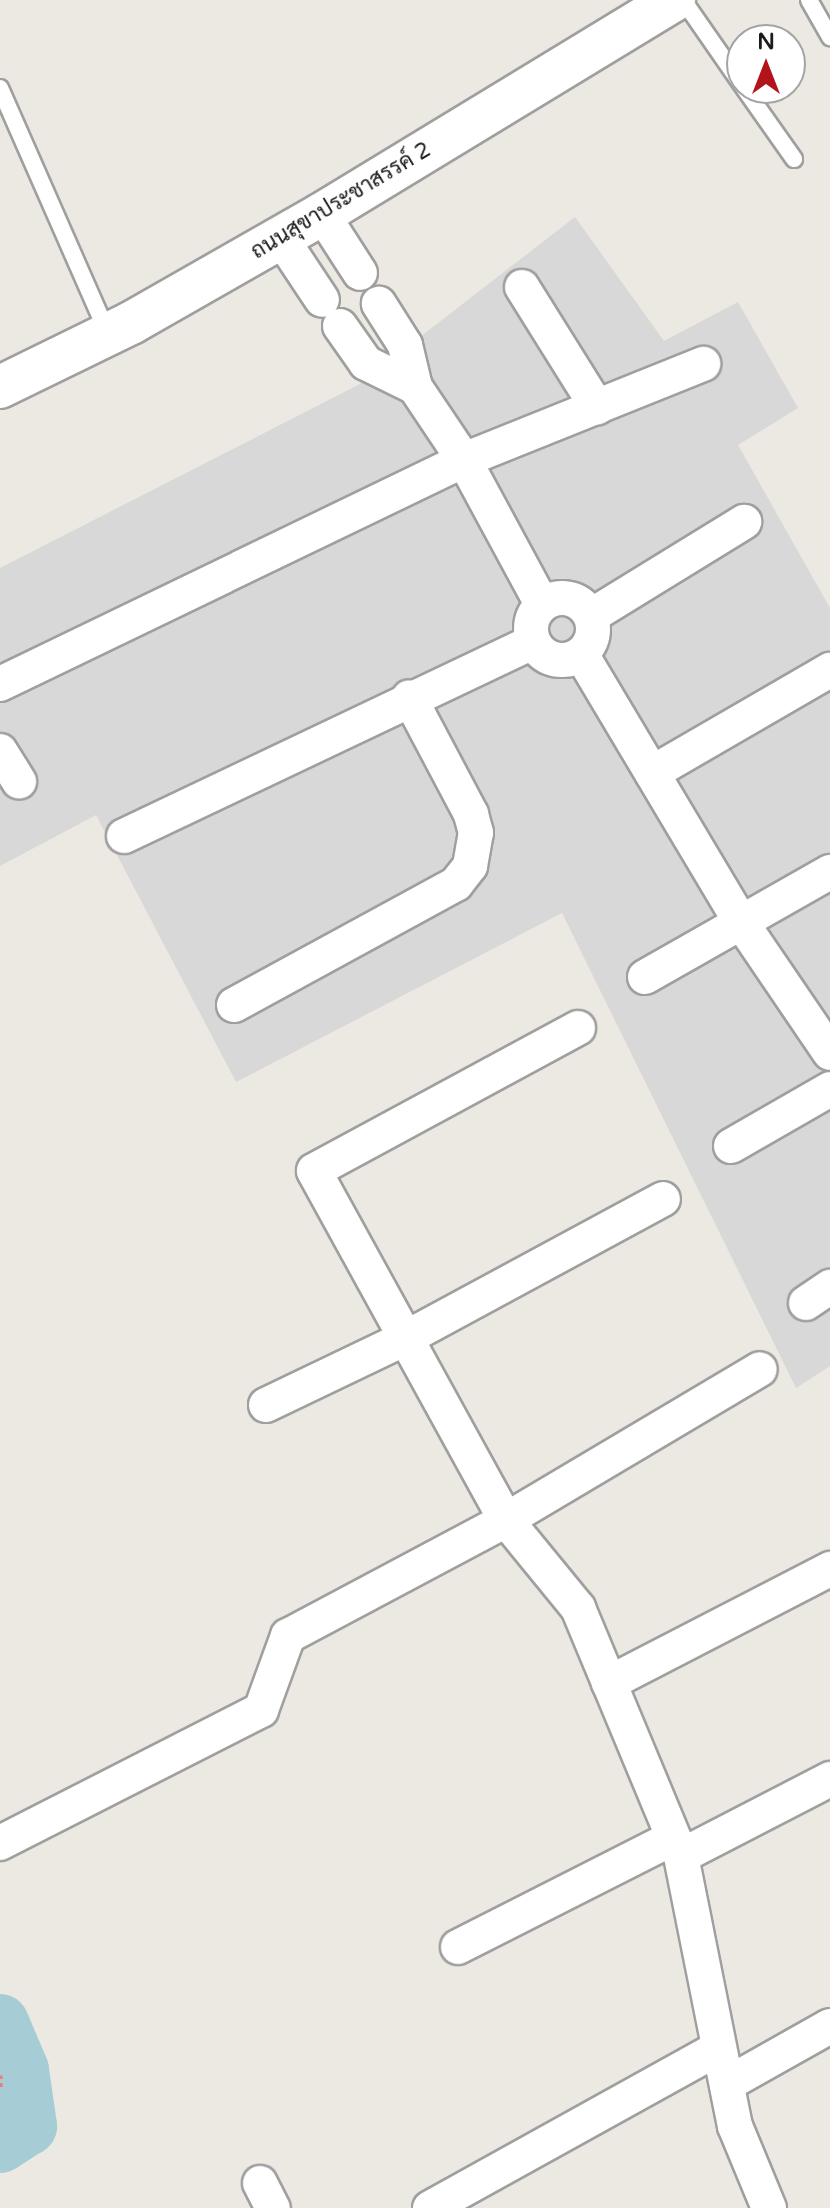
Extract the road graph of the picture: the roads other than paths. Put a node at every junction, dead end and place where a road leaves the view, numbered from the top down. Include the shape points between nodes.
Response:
1 (674, 0) edge
2 (683, 0) edge
3 (809, 0) edge
4 (830, 37) edge
5 (726, 62) edge
6 (0, 88) edge
7 (756, 104) edge
8 (794, 159) dead end
9 (322, 214) junction
10 (281, 238) junction
11 (360, 273) dead end
12 (522, 287) dead end
13 (379, 304) dead end
14 (108, 334) junction
15 (703, 364) dead end
16 (0, 387) edge
17 (415, 387) junction
18 (597, 407) junction
19 (464, 460) junction
20 (744, 522) dead end
21 (542, 604) junction
22 (591, 616) junction
23 (532, 642) junction
24 (581, 654) junction
25 (830, 670) edge
26 (0, 684) edge
27 (409, 697) junction
28 (0, 751) edge
29 (652, 773) junction
30 (19, 782) dead end
31 (124, 836) dead end
32 (830, 872) edge
33 (741, 922) junction
34 (645, 977) dead end
35 (234, 1005) dead end
36 (578, 1028) dead end
37 (830, 1053) edge
38 (830, 1089) edge
39 (731, 1146) dead end
40 (663, 1199) dead end
41 (406, 1338) junction
42 (760, 1369) dead end
43 (266, 1405) dead end
44 (506, 1520) junction
45 (830, 1569) edge
46 (609, 1683) junction
47 (830, 1779) edge
48 (0, 1843) edge
49 (677, 1847) junction
50 (458, 1947) dead end
51 (830, 2026) edge
52 (719, 2048) junction
53 (727, 2084) junction
54 (430, 2208) edge
55 (769, 2208) edge

1 - 9 street, ถนนสุขาประชาสรรค์ 2
2 - 5 lane
3 - 4 lane
6 - 14 lane
7 - 8 lane
9 - 10 street, ถนนสุขาประชาสรรค์ 2
9 - 11 street
10 - 14 street, ถนนสุขาประชาสรรค์ 2
10 - 17 street via 366,363
12 - 18 street
13 - 17 street via 405,345
14 - 16 street, ถนนสุขาประชาสรรค์ 2
15 - 18 street
17 - 19 street
18 - 19 street
19 - 21 street
19 - 26 street
20 - 22 street
21 - 22 street via 569,598
21 - 23 street via 530,628
22 - 24 street via 590,644
23 - 24 street via 554,660
23 - 27 street
24 - 29 street
25 - 29 street
27 - 31 street
27 - 35 street via 471,814 476,833 470,866 456,884
28 - 30 street
29 - 33 street
32 - 33 street
33 - 34 street
33 - 37 street
36 - 41 street via 314,1171
38 - 39 street
40 - 41 street
41 - 43 street
41 - 44 street
42 - 44 street
44 - 46 street via 578,1608
44 - 48 street via 288,1636 261,1710
45 - 46 street
46 - 49 street
47 - 49 street
49 - 50 street
49 - 52 street
51 - 53 street
52 - 53 street
52 - 54 street
53 - 55 street via 735,2126

